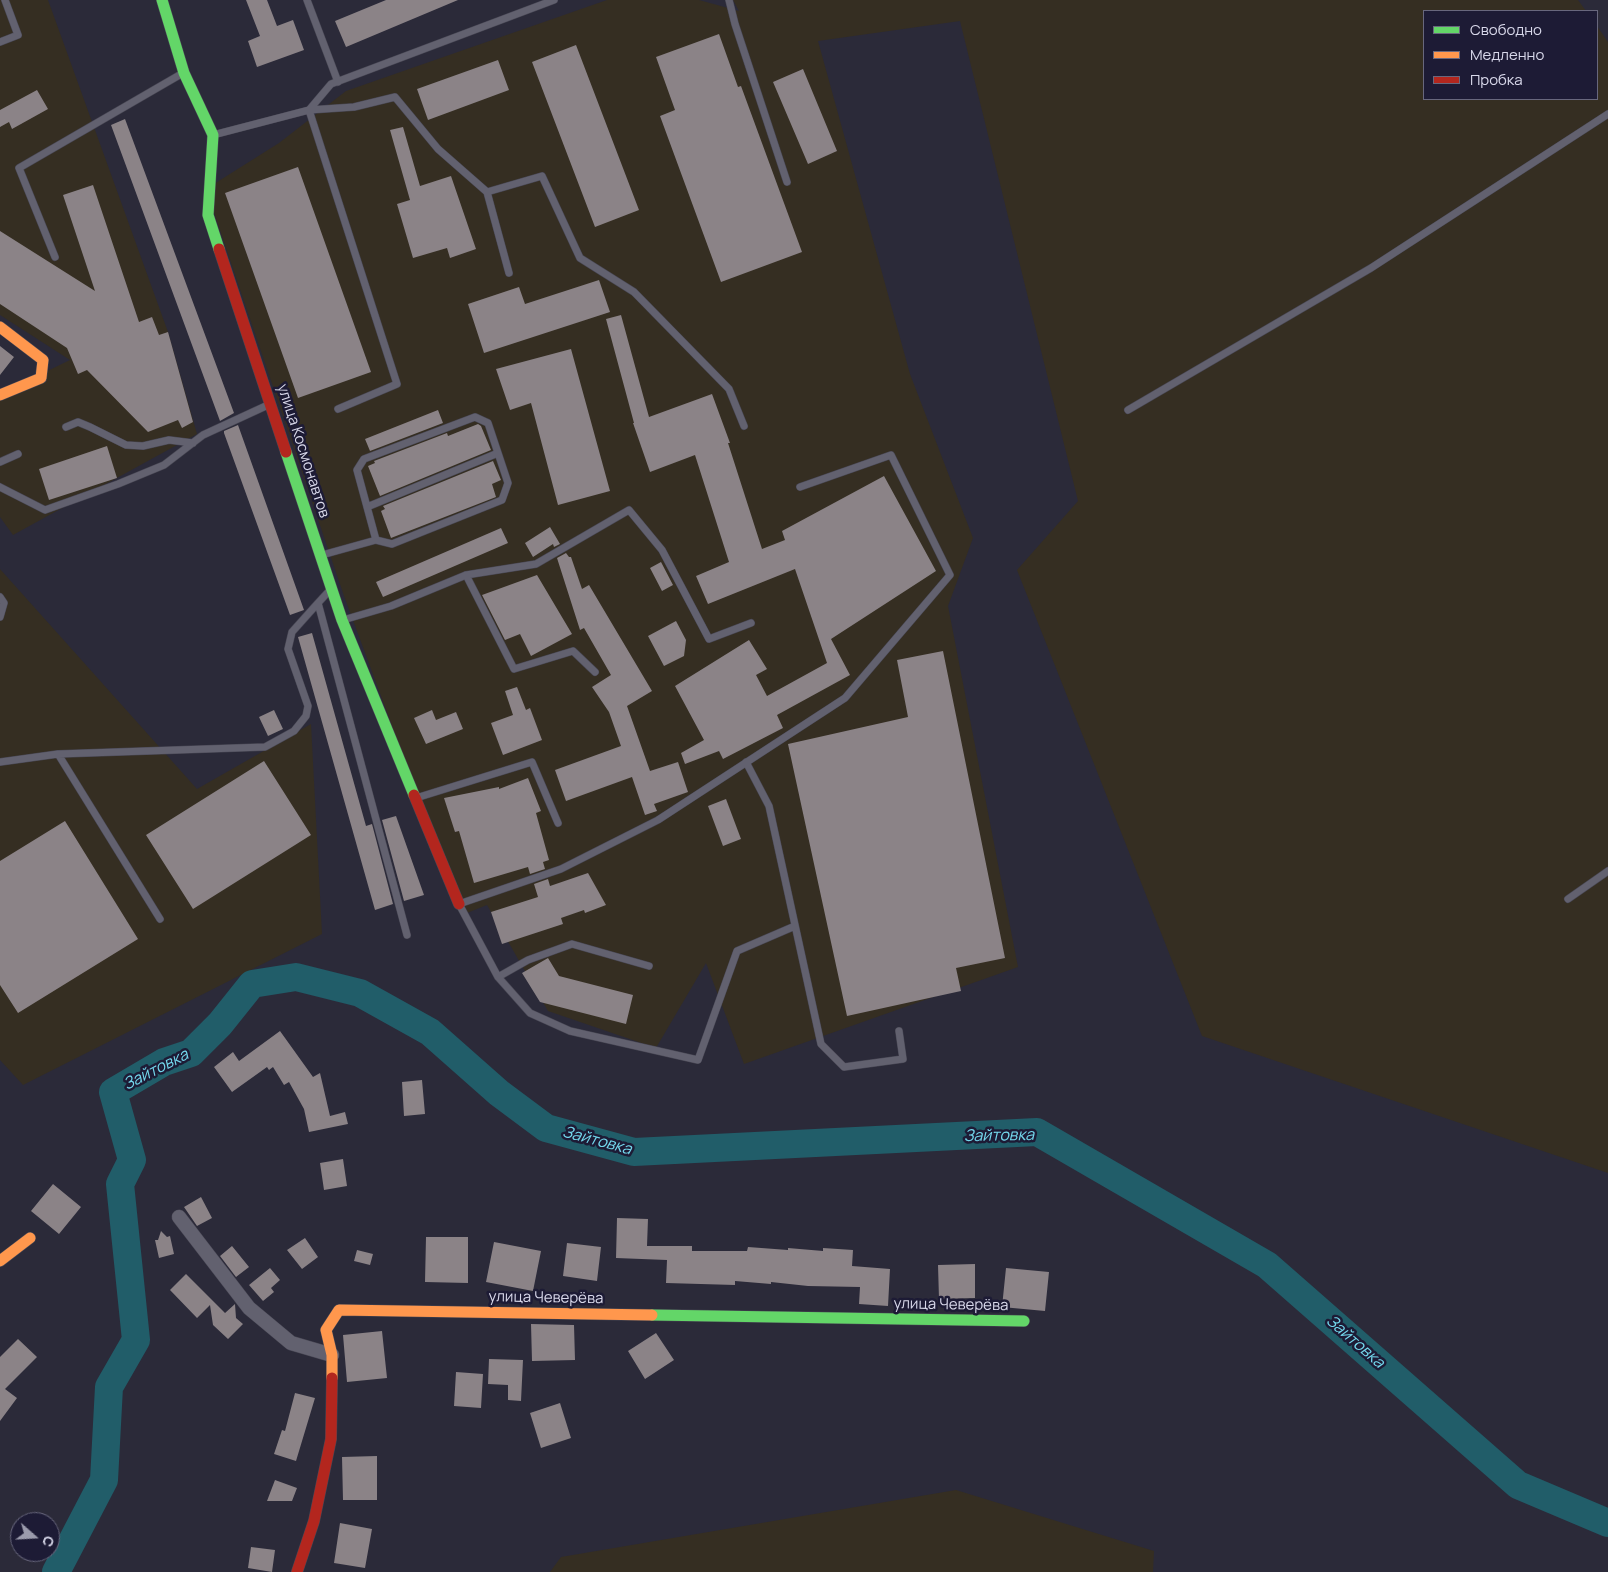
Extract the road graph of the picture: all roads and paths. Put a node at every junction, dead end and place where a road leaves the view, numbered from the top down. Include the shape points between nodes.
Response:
1 (5, 0) edge
2 (162, 0) edge
3 (307, 0) edge
4 (554, 0) edge
5 (729, 0) edge
6 (0, 42) edge
7 (184, 73) junction
8 (338, 82) junction
9 (309, 110) junction
10 (1608, 114) edge
11 (213, 135) junction
12 (788, 182) dead end
13 (487, 192) junction
14 (55, 257) dead end
15 (509, 273) dead end
16 (0, 327) edge
17 (0, 395) edge
18 (271, 403) junction
19 (338, 409) dead end
20 (1128, 410) dead end
21 (744, 426) dead end
22 (66, 427) dead end
23 (192, 443) junction
24 (498, 453) junction
25 (18, 454) dead end
26 (0, 462) edge
27 (0, 487) edge
28 (800, 487) dead end
29 (367, 508) junction
30 (376, 540) junction
31 (322, 555) junction
32 (466, 576) junction
33 (332, 588) junction
34 (0, 597) edge
35 (318, 603) junction
36 (0, 617) edge
37 (342, 620) junction
38 (751, 623) dead end
39 (595, 672) dead end
40 (58, 754) junction
41 (0, 762) edge
42 (746, 762) junction
43 (415, 798) junction
44 (558, 823) dead end
45 (1608, 871) edge
46 (1568, 899) dead end
47 (459, 904) junction
48 (160, 919) dead end
49 (795, 926) junction
50 (407, 935) dead end
51 (649, 966) dead end
52 (498, 977) junction
53 (899, 1031) dead end
54 (179, 1217) dead end
55 (30, 1238) dead end
56 (0, 1261) edge
57 (1024, 1321) dead end
58 (332, 1355) junction
59 (297, 1572) edge

1 - 6 lane via 18,35
2 - 7 street, улица Космонавтов
3 - 8 lane
4 - 8 lane
5 - 12 lane via 734,24
7 - 11 street, улица Космонавтов
7 - 14 lane via 19,168
8 - 9 lane via 331,84
9 - 11 lane
9 - 13 lane via 354,107 395,97 438,149
9 - 19 lane via 397,384
10 - 20 lane via 1371,268
11 - 18 street, улица Космонавтов via 208,215
13 - 15 lane
13 - 21 lane via 542,176 580,258 634,292 648,306 729,390
16 - 17 street via 43,360 40,378
18 - 23 lane
18 - 31 street, улица Космонавтов
22 - 23 lane via 78,422 126,445 143,446 169,440
23 - 27 lane via 164,465 45,510
24 - 29 lane
24 - 29 lane via 488,423 475,417 364,459 357,470
24 - 30 lane via 508,483 502,500 392,544
25 - 26 lane
28 - 42 lane via 891,455 950,575 845,698
29 - 30 lane
30 - 31 lane
31 - 33 street, улица Космонавтов
32 - 37 lane via 391,606
32 - 38 lane via 536,564 629,510 662,550 709,639
32 - 39 lane via 514,669 573,651
33 - 35 lane
33 - 37 street, улица Космонавтов
34 - 36 lane via 4,602
35 - 40 lane via 292,632 288,649 308,706 306,716 294,731 265,747
35 - 50 lane
37 - 43 street, улица Космонавтов
40 - 41 lane
40 - 48 lane
42 - 47 lane via 658,820 561,869
42 - 49 lane via 768,806
43 - 44 lane via 532,762
43 - 47 street, улица Космонавтов
45 - 46 lane
47 - 52 lane
49 - 52 lane via 737,951 698,1060 570,1031 530,1013
49 - 53 lane via 820,1044 844,1067 903,1059
51 - 52 lane via 572,944 528,960
54 - 58 street via 249,1308 292,1343
55 - 56 street
57 - 58 street, улица Чеверёва via 339,1310 326,1330
58 - 59 street, улица Чеверёва via 331,1438 314,1521

